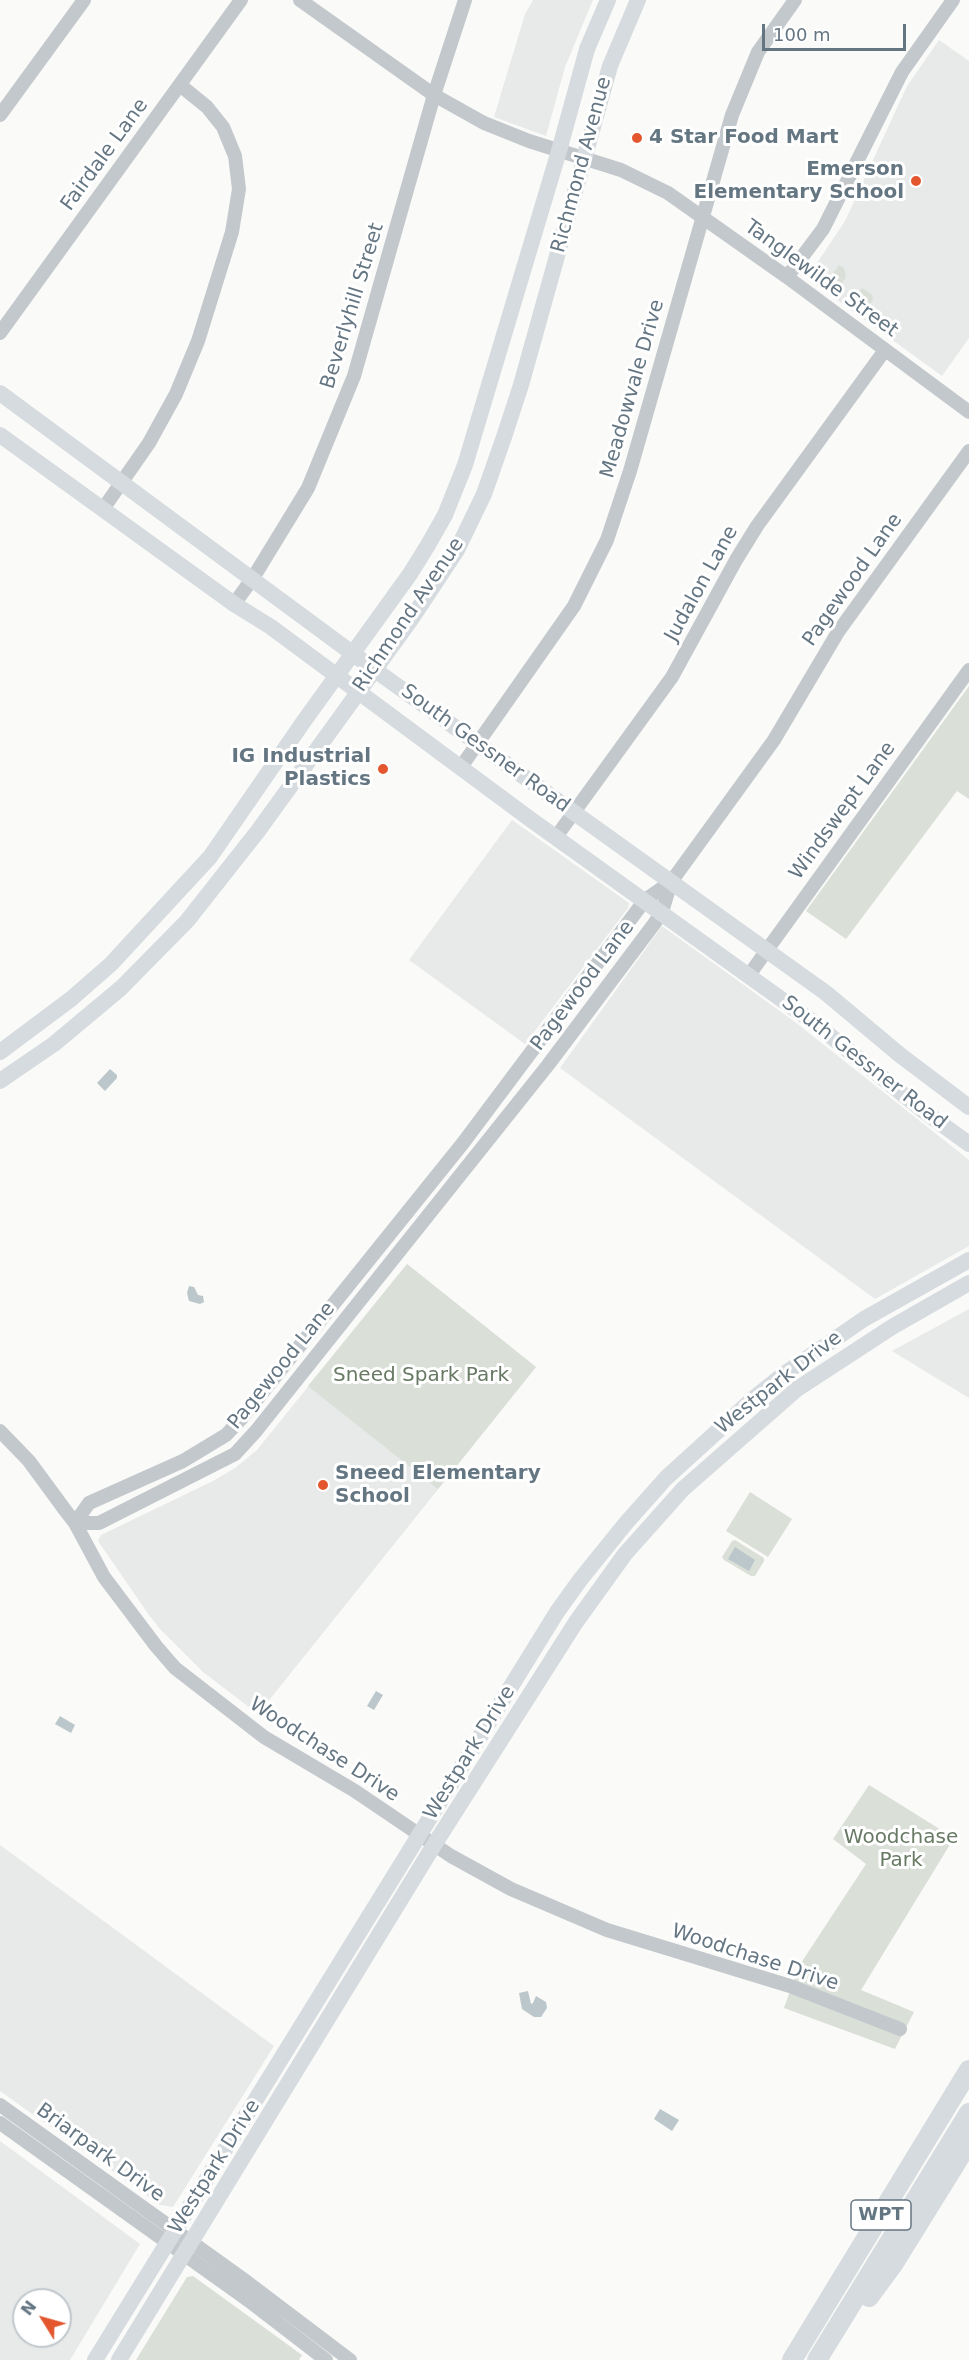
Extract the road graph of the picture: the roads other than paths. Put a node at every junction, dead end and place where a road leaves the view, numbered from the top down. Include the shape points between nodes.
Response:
1 (84, 0) edge
2 (241, 0) edge
3 (300, 0) edge
4 (465, 0) edge
5 (608, 0) edge
6 (638, 0) edge
7 (795, 0) edge
8 (954, 0) edge
9 (597, 22) junction
10 (622, 34) junction
11 (180, 85) junction
12 (435, 95) junction
13 (0, 115) edge
14 (559, 151) junction
15 (585, 159) junction
16 (702, 217) junction
17 (787, 277) junction
18 (0, 333) edge
19 (885, 350) junction
20 (0, 393) edge
21 (969, 412) edge
22 (476, 428) junction
23 (0, 435) edge
24 (504, 437) junction
25 (969, 451) edge
26 (123, 483) junction
27 (103, 509) junction
28 (253, 578) junction
29 (234, 604) junction
30 (353, 653) junction
31 (375, 670) junction
32 (969, 670) edge
33 (337, 675) junction
34 (359, 691) junction
35 (478, 744) junction
36 (461, 767) junction
37 (244, 811) junction
38 (573, 813) junction
39 (258, 831) junction
40 (555, 837) junction
41 (671, 882) junction
42 (645, 900) junction
43 (662, 912) junction
44 (767, 950) junction
45 (749, 975) junction
46 (0, 1052) edge
47 (900, 1055) junction
48 (882, 1076) junction
49 (1, 1079) edge
50 (969, 1107) edge
51 (969, 1144) edge
52 (969, 1260) edge
53 (969, 1283) edge
54 (914, 1292) junction
55 (924, 1309) junction
56 (784, 1374) junction
57 (797, 1389) junction
58 (0, 1431) edge
59 (75, 1523) junction
60 (419, 1836) junction
61 (434, 1845) junction
62 (339, 1965) junction
63 (355, 1975) junction
64 (900, 2029) dead end
65 (969, 2070) edge
66 (0, 2105) edge
67 (969, 2113) edge
68 (0, 2123) edge
69 (969, 2142) edge
70 (171, 2238) junction
71 (187, 2249) junction
72 (325, 2340) junction
73 (322, 2356) edge
74 (95, 2360) edge
75 (118, 2360) edge
76 (350, 2360) edge
77 (792, 2360) edge
78 (817, 2360) edge
79 (823, 2360) edge

1 - 13 street
2 - 11 street, Fairdale Lane
3 - 12 street, Tanglewilde Street
4 - 12 street, Beverlyhill Street
5 - 9 main road, Richmond Avenue
6 - 10 main road, Richmond Avenue
7 - 16 street, Meadowvale Drive via 758,52 746,78
8 - 17 street via 902,72 823,229
9 - 10 main road
9 - 14 main road, Richmond Avenue
10 - 15 main road, Richmond Avenue
11 - 18 street, Fairdale Lane
11 - 26 street via 207,107 223,127 235,156 239,189 232,232 198,341 176,394
12 - 14 street, Tanglewilde Street via 484,123
12 - 28 street, Beverlyhill Street via 354,376 308,488
14 - 15 street, Tanglewilde Street
14 - 22 main road, Richmond Avenue
15 - 16 street, Tanglewilde Street via 644,180
15 - 24 main road, Richmond Avenue
16 - 17 street, Tanglewilde Street
16 - 35 street, Meadowvale Drive via 607,540 574,606
17 - 19 street, Tanglewilde Street
19 - 21 street, Tanglewilde Street
19 - 38 street, Judalon Lane via 751,534 672,676
20 - 26 main road, South Gessner Road
22 - 24 main road
22 - 30 main road, Richmond Avenue via 445,515 410,574
23 - 27 main road, South Gessner Road
24 - 31 main road, Richmond Avenue via 484,494 457,550
25 - 41 street, Pagewood Lane via 838,632 774,740
26 - 27 street
26 - 28 main road, South Gessner Road
27 - 29 main road, South Gessner Road
28 - 29 street, Beverlyhill Street
28 - 30 main road, South Gessner Road
29 - 33 main road, South Gessner Road
30 - 31 main road, South Gessner Road
30 - 33 main road, Richmond Avenue
31 - 34 main road, Richmond Avenue
31 - 35 main road, South Gessner Road
32 - 44 street, Windswept Lane
33 - 34 main road, South Gessner Road
33 - 37 main road, Richmond Avenue
34 - 36 main road, South Gessner Road
34 - 39 main road, Richmond Avenue
35 - 36 street, Meadowvale Drive
35 - 38 main road, South Gessner Road
36 - 40 main road, South Gessner Road
37 - 39 main road
37 - 46 main road, Richmond Avenue via 210,857 111,964
38 - 40 street, Judalon Lane
38 - 41 main road, South Gessner Road
39 - 49 main road, Richmond Avenue via 188,921 134,977 54,1044
40 - 42 main road, South Gessner Road
41 - 42 street, Pagewood Lane
41 - 43 street, Pagewood Lane
41 - 44 main road, South Gessner Road
42 - 43 main road, South Gessner Road
42 - 59 street, Pagewood Lane via 463,1143 241,1419 226,1435 183,1461 89,1503
43 - 45 main road, South Gessner Road
43 - 59 street, Pagewood Lane via 534,1084 235,1454 99,1523
44 - 45 street, Windswept Lane
44 - 47 main road, South Gessner Road
45 - 48 main road, South Gessner Road
47 - 48 main road
47 - 50 main road, South Gessner Road
48 - 51 main road, South Gessner Road
52 - 54 main road, Westpark Drive
53 - 55 main road, Westpark Drive
54 - 55 main road
54 - 56 main road, Westpark Drive via 864,1319
55 - 57 main road, Westpark Drive
56 - 57 main road
56 - 60 main road, Westpark Drive via 666,1478 580,1580
57 - 61 main road, Westpark Drive via 683,1489 625,1554 576,1622
58 - 59 street, Woodchase Drive via 29,1461
59 - 60 street, Woodchase Drive via 104,1577 175,1668 258,1733 355,1791
60 - 61 street, Woodchase Drive
60 - 62 main road, Westpark Drive
61 - 63 main road, Westpark Drive
61 - 64 street, Woodchase Drive via 511,1889 584,1922 790,1986
62 - 63 main road
62 - 70 main road, Westpark Drive
63 - 71 main road, Westpark Drive
65 - 77 highway, WPT
66 - 70 street, Briarpark Drive
67 - 78 highway, WPT
68 - 70 street, Briarpark Drive
69 - 79 highway via 894,2263
70 - 71 street, Briarpark Drive
70 - 74 main road, Westpark Drive
71 - 72 street, Briarpark Drive
71 - 73 street, Briarpark Drive
71 - 75 main road, Westpark Drive
72 - 73 street
72 - 76 street, Briarpark Drive

